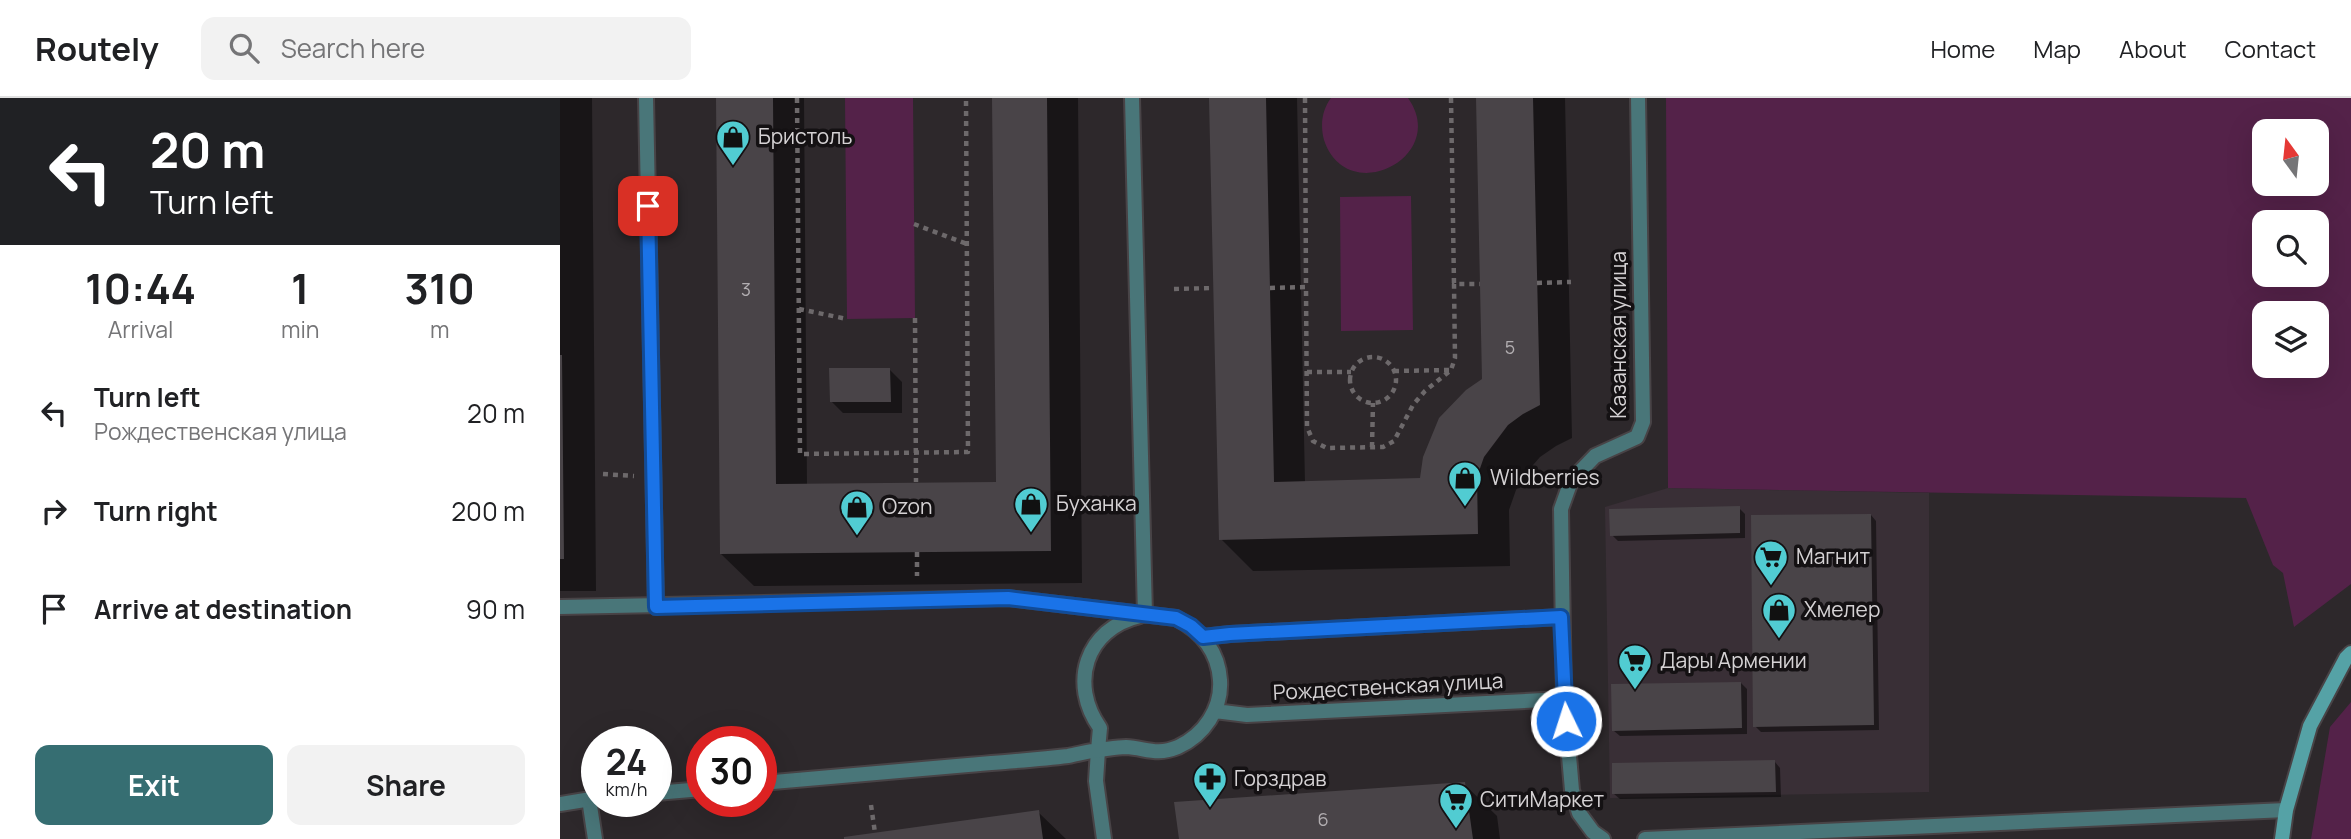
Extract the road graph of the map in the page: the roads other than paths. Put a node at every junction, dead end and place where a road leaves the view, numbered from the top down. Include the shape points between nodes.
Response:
1 (646, 98) edge
2 (1132, 98) edge
3 (1638, 98) edge
4 (560, 607) edge
5 (656, 607) junction
6 (1145, 614) junction
7 (1561, 617) junction
8 (1203, 637) junction
9 (2351, 653) edge
10 (1564, 699) junction
11 (1215, 711) junction
12 (1098, 750) junction
13 (777, 782) edge
14 (581, 801) edge
15 (560, 804) edge
16 (2286, 810) junction
17 (594, 817) edge
18 (595, 839) edge
19 (1104, 839) edge
20 (1603, 839) edge
21 (1644, 839) edge
22 (2282, 839) edge

1 - 5 street
2 - 6 street
3 - 7 street, Казанская улица via 1643,422 1637,436 1595,456 1571,481 1561,509
4 - 5 street
5 - 6 street via 1008,598
6 - 8 street via 1176,618
6 - 12 street via 1128,618 1101,636 1085,666 1085,699 1100,728
7 - 8 street
7 - 10 street, Казанская улица
8 - 11 street via 1219,667
9 - 16 street via 2310,726
10 - 11 street, Рождественская улица via 1247,715
10 - 20 street, Казанская улица via 1572,790 1579,813
11 - 12 street via 1203,729 1176,748
12 - 13 street
12 - 19 street via 1096,781
14 - 15 street
16 - 21 street
16 - 22 street
17 - 18 street

